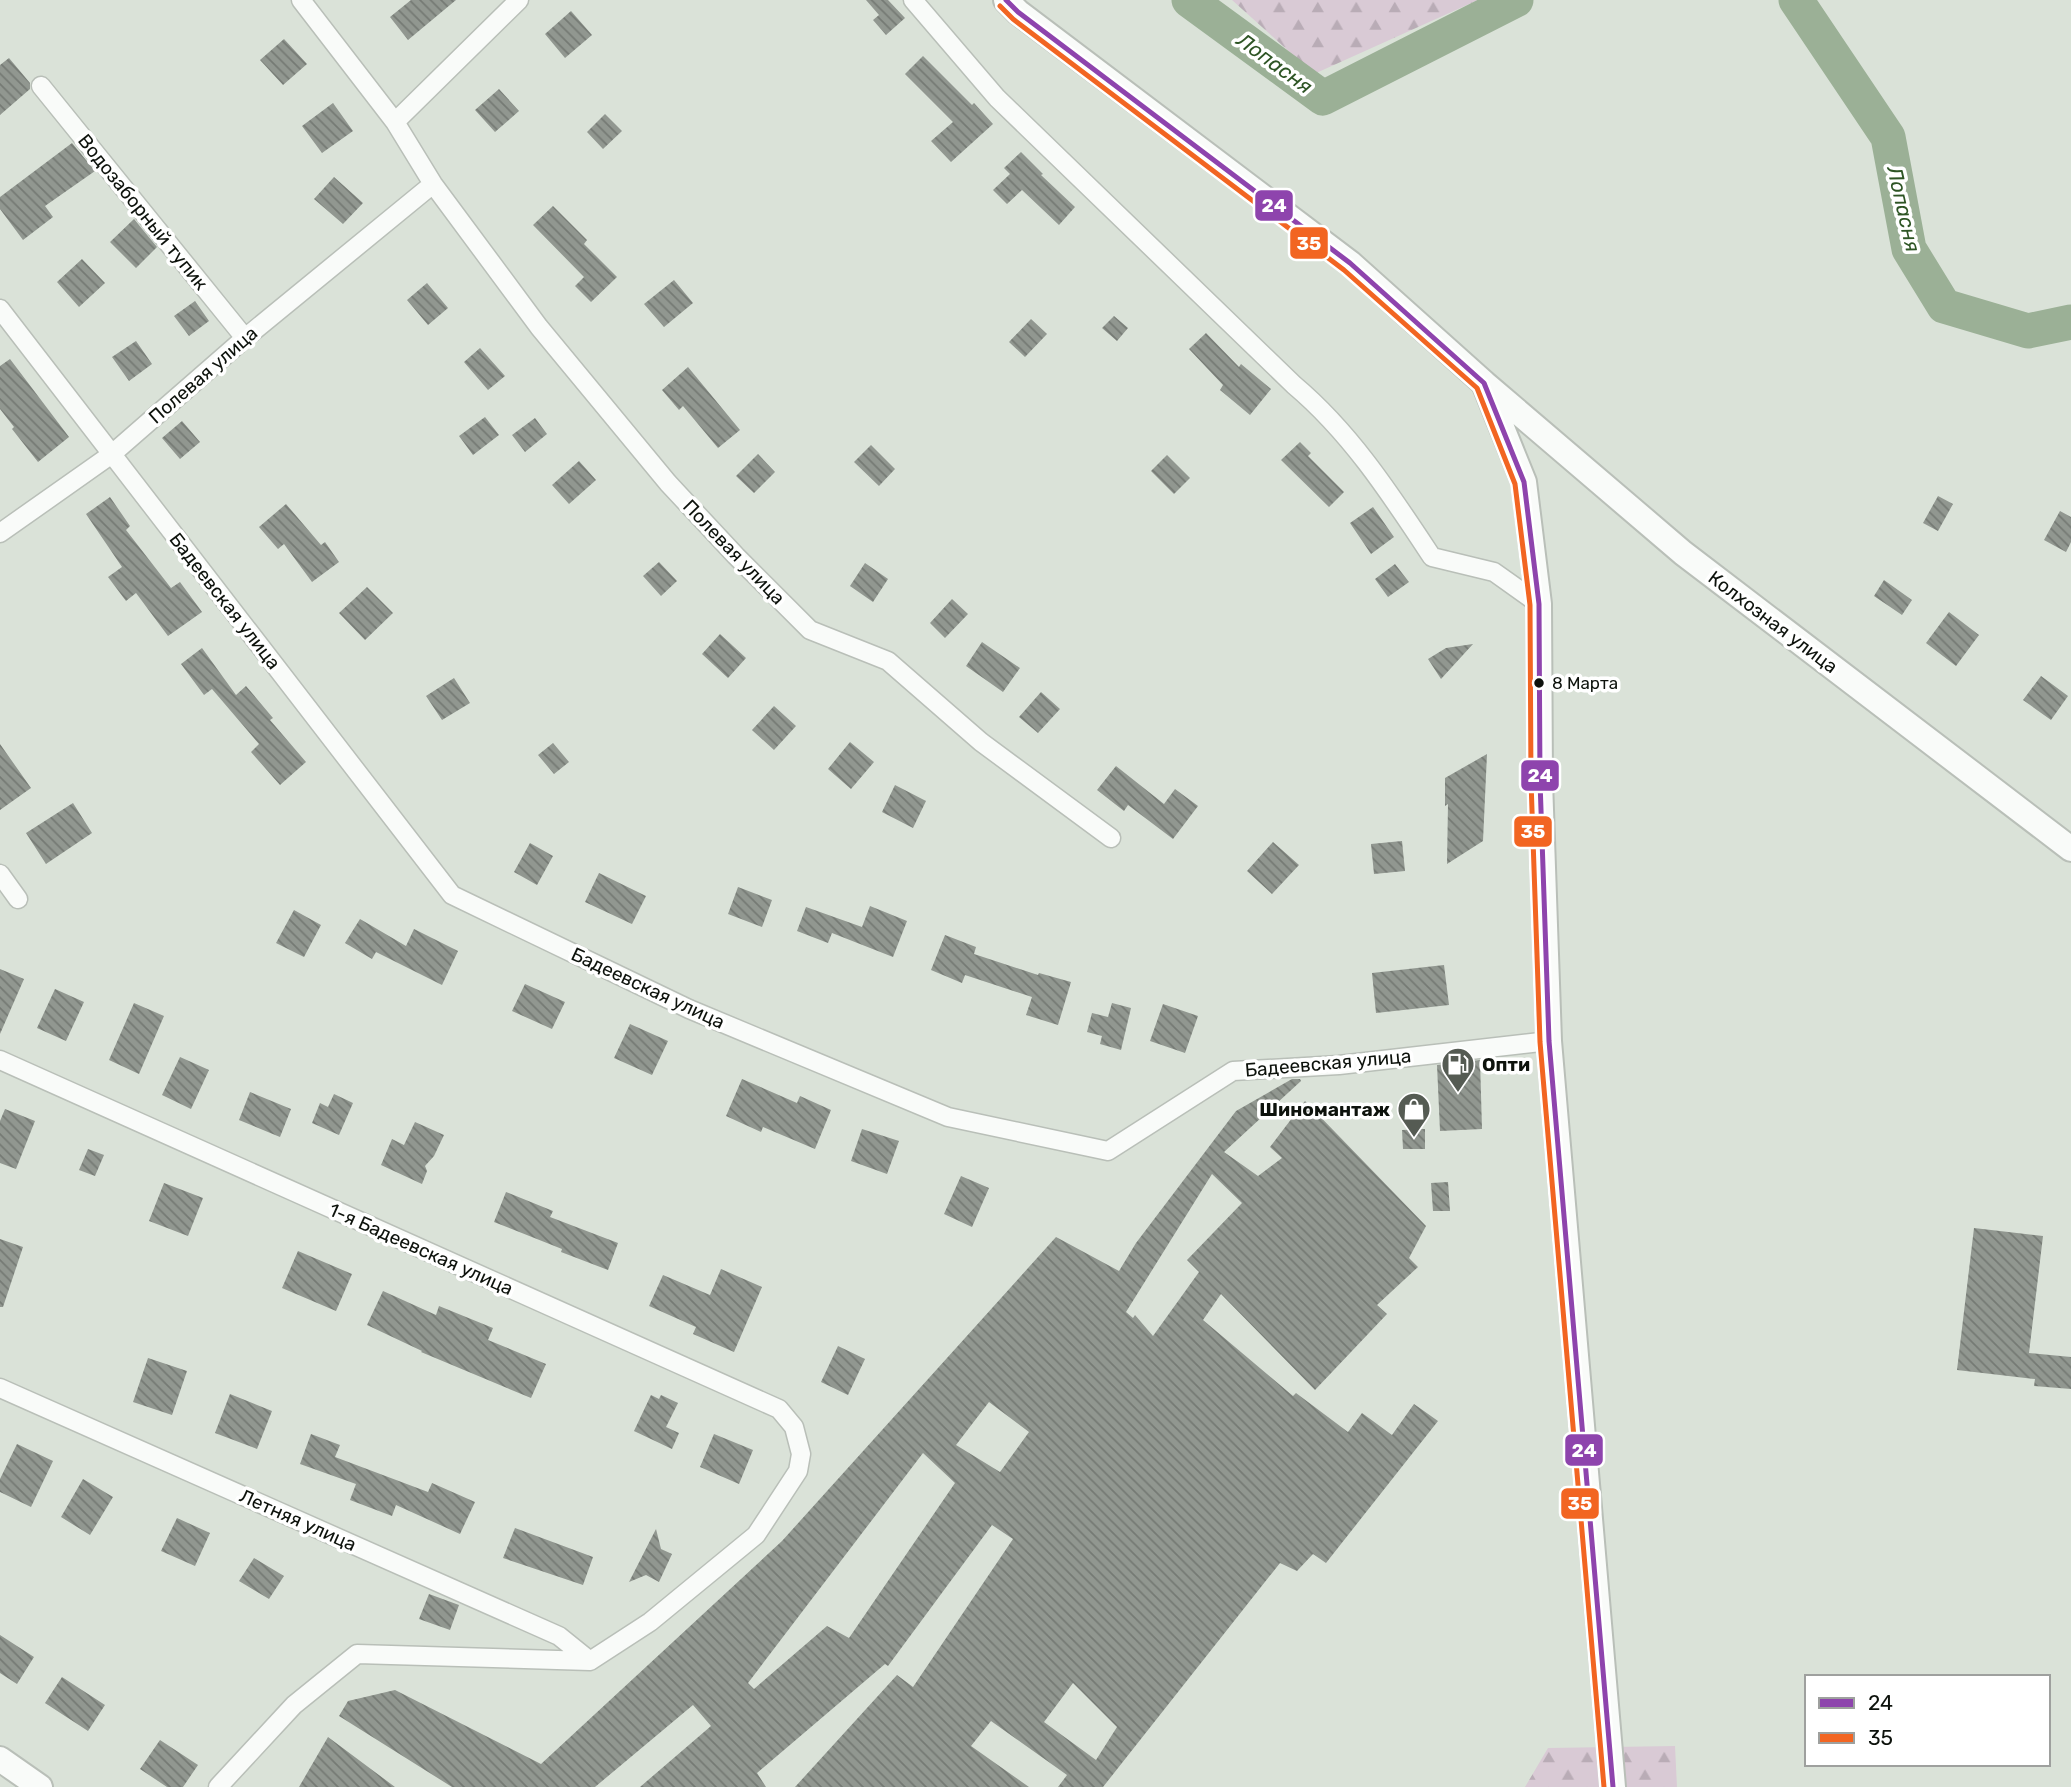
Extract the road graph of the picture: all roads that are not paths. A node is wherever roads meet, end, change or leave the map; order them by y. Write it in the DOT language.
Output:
graph roads {
  1 [pos="301,0"];
  2 [pos="519,0"];
  3 [pos="913,0"];
  4 [pos="1006,0"];
  5 [pos="41,86"];
  6 [pos="396,122"];
  7 [pos="433,184"];
  8 [pos="0,309"];
  9 [pos="245,338"];
  10 [pos="1484,383"];
  11 [pos="112,454"];
  12 [pos="0,533"];
  13 [pos="1539,604"];
  14 [pos="1111,838"];
  15 [pos="2071,849"];
  16 [pos="0,874"];
  17 [pos="18,899"];
  18 [pos="1549,1041"];
  19 [pos="0,1060"];
  20 [pos="0,1388"];
  21 [pos="590,1661"];
  22 [pos="0,1759"];
  23 [pos="40,1787"];
  24 [pos="218,1787"];
  25 [pos="1613,1787"];
  1 -- 6 [label="street, Полевая улица"];
  2 -- 6 [label="street"];
  3 -- 13 [label="street"];
  4 -- 10 [label="main road, Колхозная улица"];
  5 -- 9 [label="street, Водозаборный тупик"];
  6 -- 7 [label="street, Полевая улица"];
  7 -- 9 [label="street, Полевая улица"];
  7 -- 14 [label="street, Полевая улица"];
  8 -- 11 [label="street, Бадеевская улица"];
  9 -- 11 [label="street, Полевая улица"];
  10 -- 13 [label="main road, Колхозная улица"];
  10 -- 15 [label="main road, Колхозная улица"];
  11 -- 12 [label="street, Полевая улица"];
  11 -- 18 [label="street, Бадеевская улица"];
  13 -- 18 [label="main road, Колхозная улица"];
  16 -- 17 [label="street"];
  18 -- 25 [label="main road, Колхозная улица"];
  19 -- 21 [label="street, 1-я Бадеевская улица"];
  20 -- 21 [label="street, Летняя улица"];
  21 -- 24 [label="street"];
  22 -- 23 [label="main road"];
}
